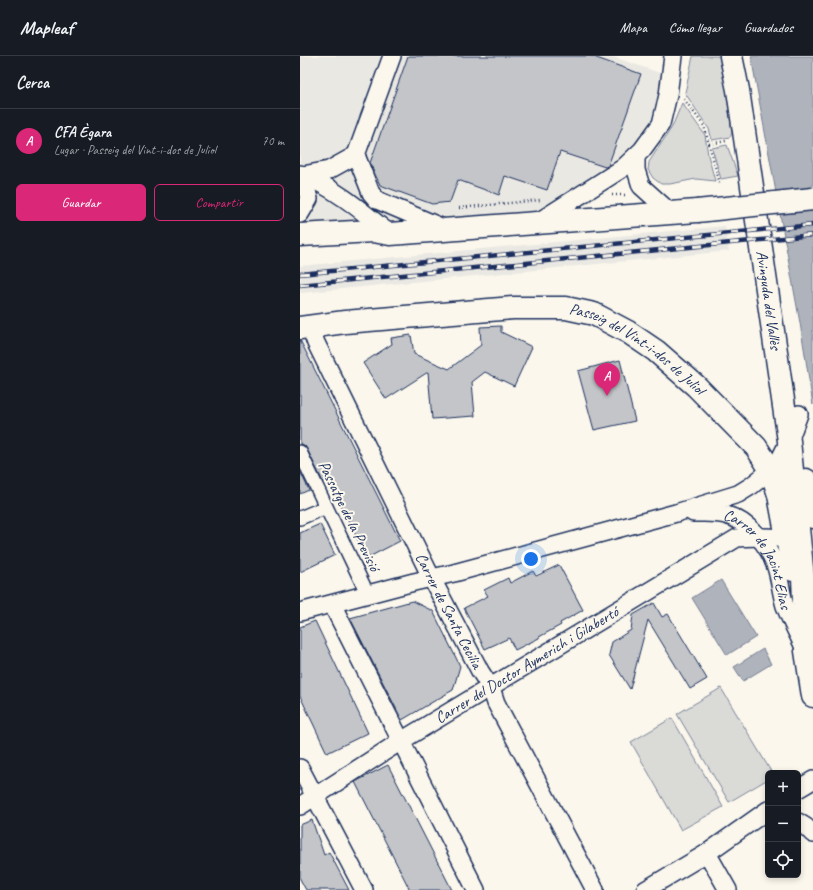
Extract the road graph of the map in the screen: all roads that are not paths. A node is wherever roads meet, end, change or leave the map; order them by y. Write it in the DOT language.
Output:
graph roads {
  1 [pos="392,56"];
  2 [pos="731,56"];
  3 [pos="743,56"];
  4 [pos="669,57"];
  5 [pos="356,155"];
  6 [pos="636,156"];
  7 [pos="301,174"];
  8 [pos="813,199"];
  9 [pos="671,213"];
  10 [pos="300,214"];
  11 [pos="538,222"];
  12 [pos="448,230"];
  13 [pos="390,234"];
  14 [pos="300,235"];
  15 [pos="305,327"];
  16 [pos="799,414"];
  17 [pos="789,441"];
  18 [pos="300,452"];
  19 [pos="771,470"];
  20 [pos="326,507"];
  21 [pos="676,514"];
  22 [pos="813,517"];
  23 [pos="300,518"];
  24 [pos="758,537"];
  25 [pos="794,543"];
  26 [pos="813,567"];
  27 [pos="432,579"];
  28 [pos="368,595"];
  29 [pos="332,604"];
  30 [pos="300,612"];
  31 [pos="806,641"];
  32 [pos="491,688"];
  33 [pos="813,696"];
  34 [pos="401,741"];
  35 [pos="300,768"];
  36 [pos="813,780"];
  37 [pos="801,787"];
  38 [pos="315,796"];
  39 [pos="300,806"];
  40 [pos="765,812"];
  41 [pos="765,822"];
  42 [pos="801,824"];
  43 [pos="746,826"];
  44 [pos="813,834"];
  45 [pos="708,852"];
  46 [pos="364,890"];
  47 [pos="476,890"];
  48 [pos="595,890"];
  49 [pos="645,890"];
  50 [pos="728,890"];
  1 -- 5 [label="street"];
  2 -- 17 [label="street, Avinguda del Vallès"];
  3 -- 16 [label="street, Avinguda del Vallès"];
  4 -- 6 [label="street"];
  5 -- 7 [label="street"];
  5 -- 12 [label="street"];
  6 -- 9 [label="street"];
  6 -- 11 [label="street"];
  7 -- 10 [label="street"];
  7 -- 13 [label="street"];
  8 -- 9 [label="street, bridge"];
  9 -- 11 [label="street"];
  11 -- 12 [label="street"];
  12 -- 13 [label="street"];
  13 -- 14 [label="street"];
  15 -- 19 [label="street, Passeig del Vint-i-dos de Juliol"];
  15 -- 27 [label="street, Carrer de Santa Cecilia"];
  16 -- 17 [label="street, Carrer de Jacint Elias"];
  16 -- 22 [label="street, Avinguda del Vallès"];
  17 -- 19 [label="street, Carrer de Jacint Elias"];
  17 -- 25 [label="street, Avinguda del Vallès"];
  18 -- 20 [label="street, Passatge de la Previsió"];
  19 -- 21 [label="street, Carrer de Jacint Elias"];
  19 -- 25 [label="street, Passeig del Vint-i-dos de Juliol"];
  20 -- 23 [label="street"];
  20 -- 28 [label="street, Passatge de la Previsió"];
  21 -- 24 [label="street, Carrer de Jacint Elias"];
  21 -- 27 [label="street, Carrer de Jacint Elias"];
  24 -- 25 [label="street"];
  24 -- 31 [label="street, Carrer de Jacint Elias"];
  24 -- 32 [label="street, Carrer del Doctor Aymerich i Gilabertó"];
  25 -- 26 [label="street"];
  25 -- 31 [label="street, Avinguda del Vallès"];
  27 -- 28 [label="street, Carrer de Jacint Elias"];
  27 -- 32 [label="street, Carrer de Santa Cecilia"];
  28 -- 29 [label="street, Carrer de Jacint Elias"];
  29 -- 30 [label="street, Carrer de Jacint Elias"];
  29 -- 34 [label="street"];
  31 -- 33 [label="street, Avinguda del Vallès"];
  32 -- 34 [label="street, Carrer del Doctor Aymerich i Gilabertó"];
  32 -- 48 [label="street, Carrer de Santa Cecilia"];
  34 -- 38 [label="street, Carrer del Doctor Aymerich i Gilabertó"];
  34 -- 47 [label="street"];
  35 -- 38 [label="street"];
  36 -- 37 [label="street"];
  38 -- 39 [label="street, Carrer del Doctor Aymerich i Gilabertó"];
  38 -- 46 [label="street"];
  40 -- 43 [label="street"];
  41 -- 43 [label="street"];
  42 -- 44 [label="street"];
  43 -- 45 [label="street"];
  45 -- 49 [label="street"];
  45 -- 50 [label="street"];
}
